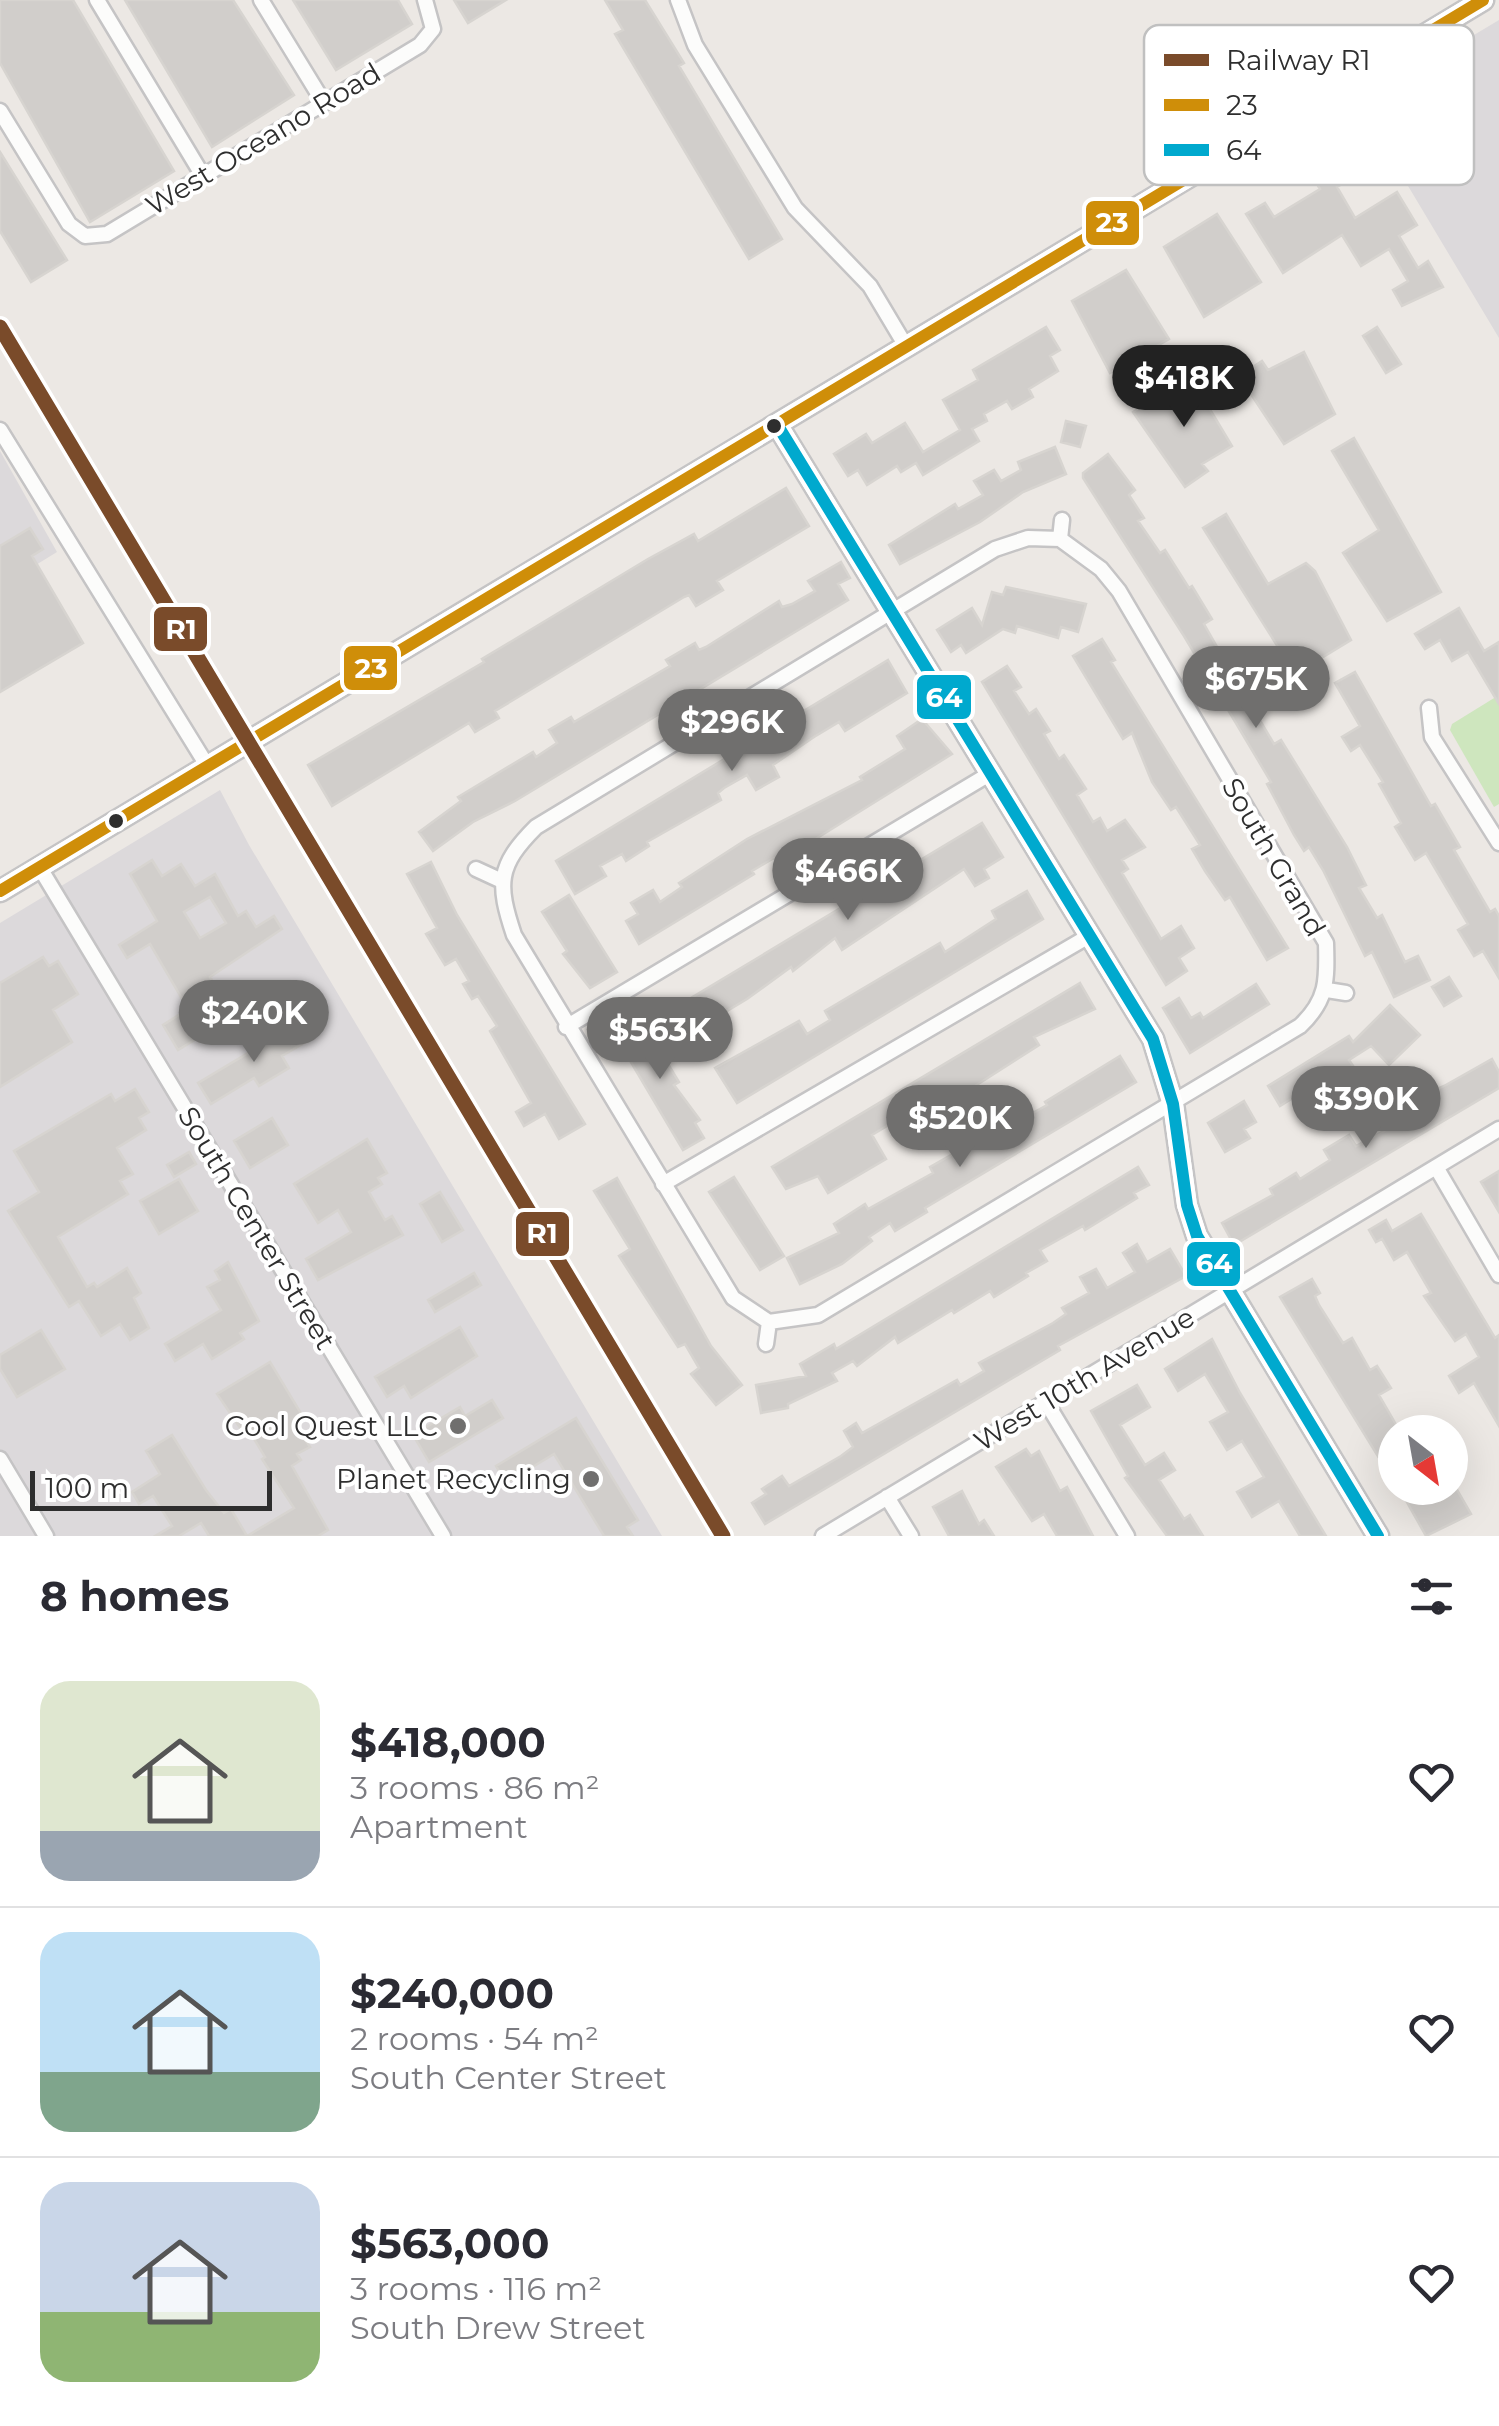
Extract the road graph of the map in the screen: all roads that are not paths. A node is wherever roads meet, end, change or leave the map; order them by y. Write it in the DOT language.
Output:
graph roads {
  1 [pos="97,0"];
  2 [pos="261,0"];
  3 [pos="426,0"];
  4 [pos="678,0"];
  5 [pos="1483,0"];
  6 [pos="1442,25"];
  7 [pos="324,102"];
  8 [pos="0,111"];
  9 [pos="203,176"];
  10 [pos="1177,185"];
  11 [pos="907,348"];
  12 [pos="778,426"];
  13 [pos="0,430"];
  14 [pos="1062,520"];
  15 [pos="1060,539"];
  16 [pos="892,612"];
  17 [pos="1429,708"];
  18 [pos="208,767"];
  19 [pos="992,773"];
  20 [pos="1499,843"];
  21 [pos="40,868"];
  22 [pos="476,869"];
  23 [pos="502,881"];
  24 [pos="0,891"];
  25 [pos="1089,936"];
  26 [pos="1327,990"];
  27 [pos="1346,992"];
  28 [pos="566,1027"];
  29 [pos="1172,1104"];
  30 [pos="1499,1129"];
  31 [pos="1436,1167"];
  32 [pos="663,1184"];
  33 [pos="1499,1275"];
  34 [pos="1229,1292"];
  35 [pos="769,1322"];
  36 [pos="766,1344"];
  37 [pos="1046,1402"];
  38 [pos="0,1459"];
  39 [pos="887,1497"];
  40 [pos="46,1536"];
  41 [pos="443,1536"];
  42 [pos="822,1536"];
  43 [pos="911,1536"];
  44 [pos="1127,1536"];
  45 [pos="1378,1536"];
  1 -- 9 [label="street"];
  2 -- 7 [label="street"];
  3 -- 7 [label="street, West Oceano Road"];
  4 -- 11 [label="street"];
  5 -- 6 [label="main road"];
  7 -- 9 [label="street, West Oceano Road"];
  8 -- 9 [label="street, West Oceano Road"];
  10 -- 11 [label="main road"];
  11 -- 12 [label="main road"];
  12 -- 16 [label="main road"];
  12 -- 18 [label="main road"];
  13 -- 18 [label="street"];
  14 -- 15 [label="street"];
  15 -- 16 [label="street"];
  15 -- 26 [label="street, South Grand"];
  16 -- 19 [label="main road"];
  16 -- 23 [label="street"];
  17 -- 20 [label="street"];
  18 -- 21 [label="main road"];
  19 -- 25 [label="main road"];
  19 -- 28 [label="street"];
  21 -- 24 [label="main road"];
  21 -- 41 [label="street, South Center Street"];
  22 -- 23 [label="street"];
  23 -- 28 [label="street"];
  25 -- 29 [label="main road"];
  25 -- 32 [label="street"];
  26 -- 27 [label="street"];
  26 -- 29 [label="street"];
  28 -- 32 [label="street"];
  29 -- 34 [label="main road"];
  29 -- 35 [label="street"];
  30 -- 31 [label="street, West 10th Avenue"];
  31 -- 33 [label="street"];
  31 -- 34 [label="street, West 10th Avenue"];
  32 -- 35 [label="street"];
  34 -- 37 [label="street, West 10th Avenue"];
  34 -- 45 [label="main road"];
  35 -- 36 [label="street"];
  37 -- 39 [label="street, West 10th Avenue"];
  37 -- 44 [label="street"];
  38 -- 40 [label="street"];
  39 -- 42 [label="street, West 10th Avenue"];
  39 -- 43 [label="street"];
}
